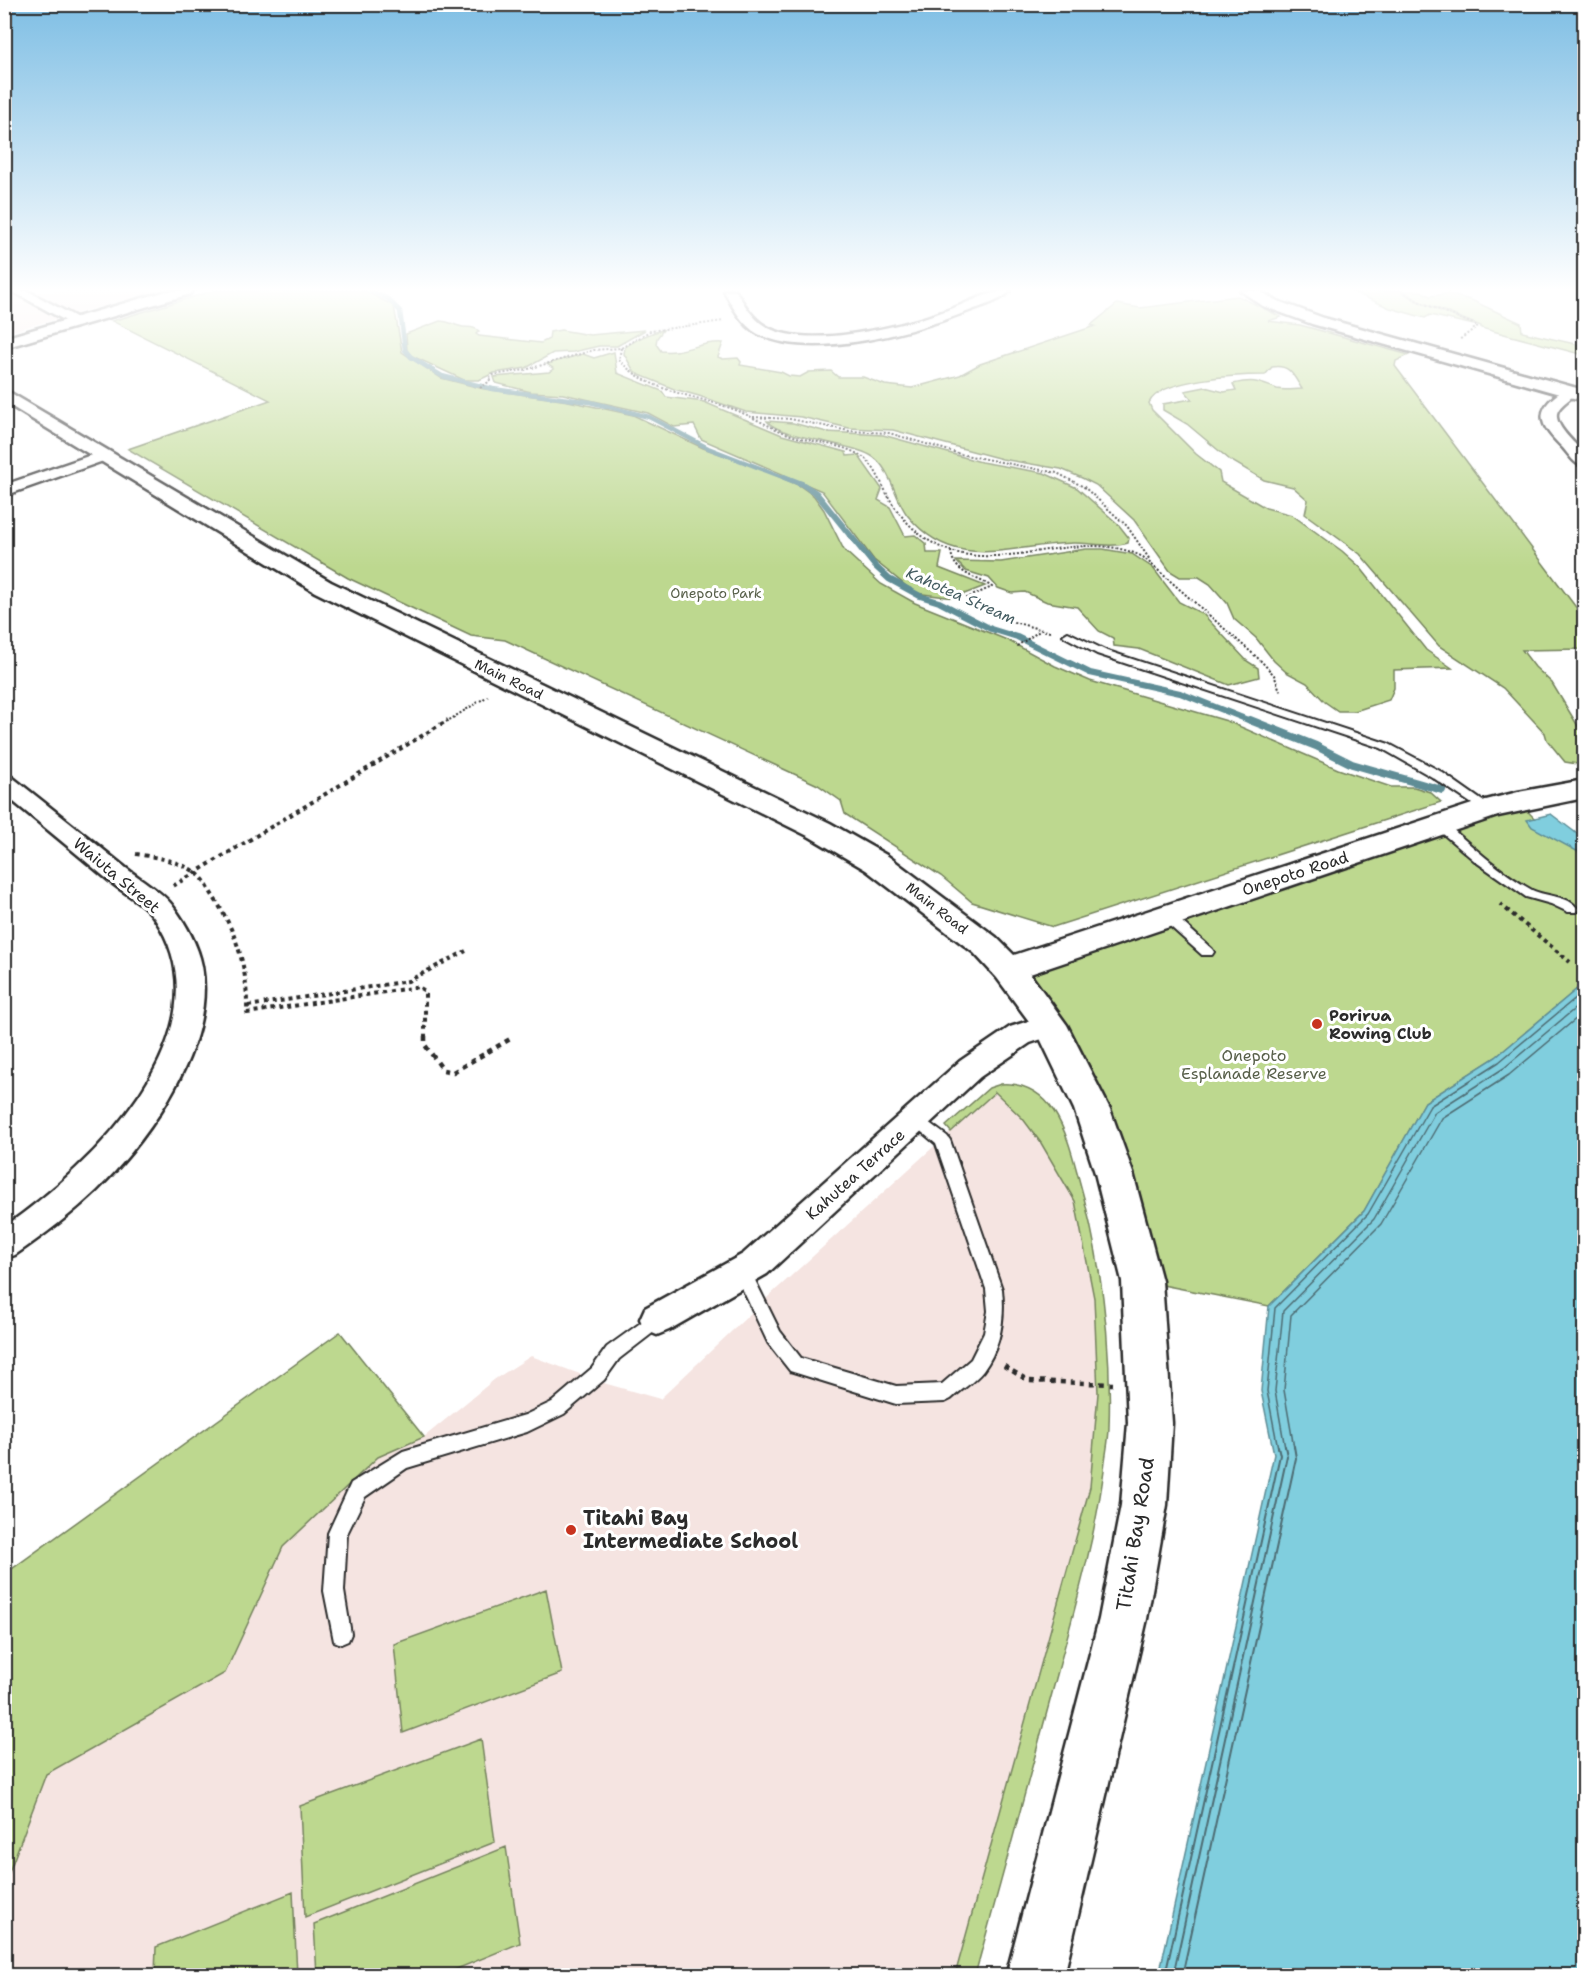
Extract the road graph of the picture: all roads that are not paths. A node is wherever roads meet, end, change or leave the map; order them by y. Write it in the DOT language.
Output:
graph roads {
  1 [pos="1540,383"];
  2 [pos="4,394"];
  3 [pos="1577,394"];
  4 [pos="104,456"];
  5 [pos="1584,462"];
  6 [pos="4,491"];
  7 [pos="1068,635"];
  8 [pos="4,782"];
  9 [pos="1584,789"];
  10 [pos="1488,809"];
  11 [pos="1440,825"];
  12 [pos="1572,909"];
  13 [pos="1167,916"];
  14 [pos="1207,952"];
  15 [pos="1008,969"];
  16 [pos="1050,1025"];
  17 [pos="915,1119"];
  18 [pos="4,1245"];
  19 [pos="742,1271"];
  20 [pos="657,1319"];
  21 [pos="341,1634"];
  22 [pos="1035,1976"];
  1 -- 3 [label="main road"];
  2 -- 4 [label="main road, Main Road"];
  3 -- 5 [label="street"];
  4 -- 6 [label="street"];
  4 -- 15 [label="main road, Main Road"];
  7 -- 10 [label="lane"];
  8 -- 18 [label="street, Waiuta Street"];
  9 -- 10 [label="main road, Onepoto Road"];
  10 -- 11 [label="main road, Onepoto Road"];
  11 -- 12 [label="lane"];
  11 -- 13 [label="main road, Onepoto Road"];
  13 -- 14 [label="lane"];
  13 -- 15 [label="main road, Onepoto Road"];
  15 -- 16 [label="main road, Titahi Bay Road"];
  16 -- 17 [label="street, Kahutea Terrace"];
  16 -- 22 [label="main road, Titahi Bay Road"];
  17 -- 19 [label="street, Kahutea Terrace"];
  17 -- 19 [label="lane"];
  19 -- 20 [label="street, Kahutea Terrace"];
  20 -- 21 [label="lane"];
}
